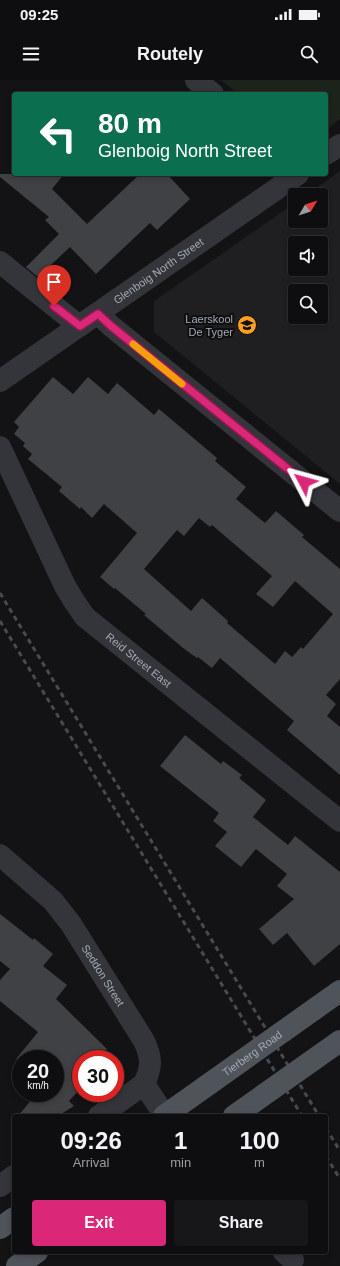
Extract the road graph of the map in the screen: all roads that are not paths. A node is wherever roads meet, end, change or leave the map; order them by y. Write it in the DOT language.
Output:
graph roads {
  1 [pos="196,80"];
  2 [pos="211,92"];
  3 [pos="340,145"];
  4 [pos="328,153"];
  5 [pos="295,176"];
  6 [pos="0,262"];
  7 [pos="98,314"];
  8 [pos="80,326"];
  9 [pos="0,381"];
  10 [pos="0,447"];
  11 [pos="340,511"];
  12 [pos="340,821"];
  13 [pos="0,855"];
  14 [pos="340,991"];
  15 [pos="340,1041"];
  16 [pos="144,1084"];
  17 [pos="102,1114"];
  18 [pos="164,1114"];
  19 [pos="168,1114"];
  20 [pos="237,1114"];
  21 [pos="12,1219"];
  22 [pos="0,1228"];
  23 [pos="34,1254"];
  24 [pos="17,1266"];
  1 -- 2 [label="street"];
  3 -- 4 [label="street"];
  5 -- 7 [label="street, Glenboig North Street"];
  6 -- 8 [label="street"];
  7 -- 8 [label="street, Glenboig North Street"];
  7 -- 11 [label="street"];
  8 -- 9 [label="street, Glenboig North Street"];
  10 -- 12 [label="street, Reid Street East"];
  13 -- 16 [label="street, Seddon Street"];
  14 -- 19 [label="main road, Tierberg Road, bridge"];
  15 -- 20 [label="main road, bridge"];
  16 -- 17 [label="street"];
  16 -- 18 [label="street"];
  21 -- 22 [label="main road"];
  23 -- 24 [label="main road"];
}
